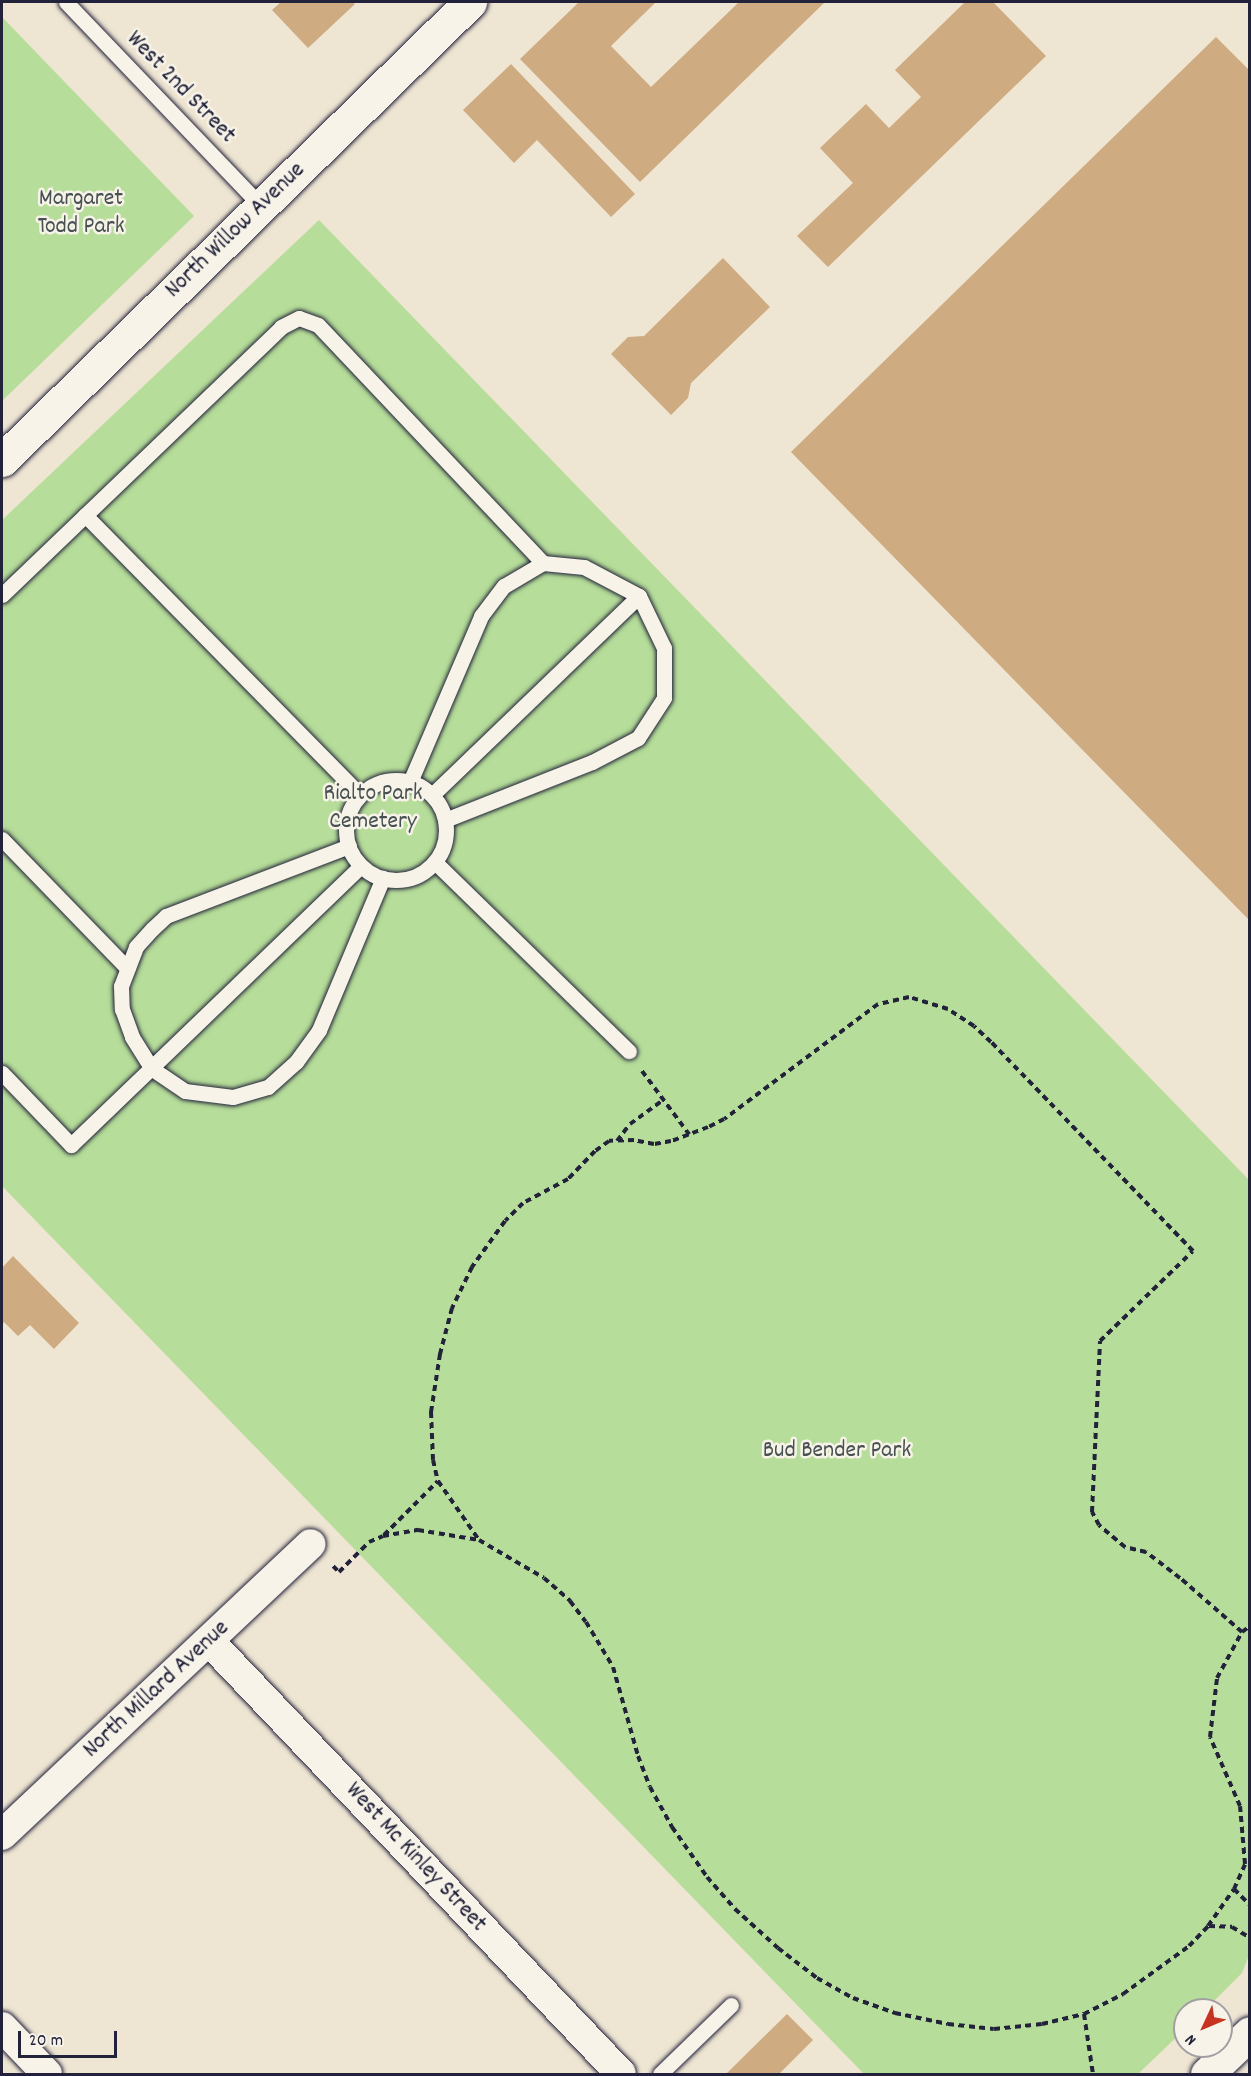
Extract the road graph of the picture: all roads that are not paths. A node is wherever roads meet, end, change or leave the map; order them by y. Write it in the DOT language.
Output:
graph roads {
  1 [pos="66,2"];
  2 [pos="470,2"];
  3 [pos="261,206"];
  4 [pos="2,460"];
  5 [pos="85,515"];
  6 [pos="543,563"];
  7 [pos="2,595"];
  8 [pos="639,596"];
  9 [pos="411,782"];
  10 [pos="360,795"];
  11 [pos="432,795"];
  12 [pos="445,820"];
  13 [pos="2,838"];
  14 [pos="349,846"];
  15 [pos="435,862"];
  16 [pos="362,866"];
  17 [pos="383,878"];
  18 [pos="126,968"];
  19 [pos="628,1051"];
  20 [pos="151,1068"];
  21 [pos="2,1073"];
  22 [pos="311,1544"];
  23 [pos="210,1642"];
  24 [pos="2,1835"];
  25 [pos="731,2006"];
  26 [pos="2,2027"];
  27 [pos="1250,2033"];
  28 [pos="47,2074"];
  29 [pos="621,2074"];
  30 [pos="660,2074"];
  31 [pos="1207,2074"];
  1 -- 3 [label="lane, West 2nd Street"];
  2 -- 3 [label="street, North Willow Avenue"];
  3 -- 4 [label="street, North Willow Avenue"];
  5 -- 6 [label="lane"];
  5 -- 7 [label="lane"];
  5 -- 10 [label="lane"];
  6 -- 8 [label="lane"];
  6 -- 9 [label="lane"];
  8 -- 11 [label="lane"];
  8 -- 12 [label="lane"];
  9 -- 10 [label="lane"];
  9 -- 11 [label="lane"];
  10 -- 14 [label="lane"];
  11 -- 12 [label="lane"];
  12 -- 15 [label="lane"];
  13 -- 18 [label="lane"];
  14 -- 16 [label="lane"];
  14 -- 18 [label="lane"];
  15 -- 17 [label="lane"];
  15 -- 19 [label="lane"];
  16 -- 17 [label="lane"];
  16 -- 20 [label="lane"];
  17 -- 20 [label="lane"];
  18 -- 20 [label="lane"];
  20 -- 21 [label="lane"];
  22 -- 23 [label="street, North Millard Avenue"];
  23 -- 24 [label="street, North Millard Avenue"];
  23 -- 29 [label="street, West Mc Kinley Street"];
  25 -- 30 [label="lane"];
  26 -- 28 [label="street"];
  27 -- 31 [label="street"];
}
